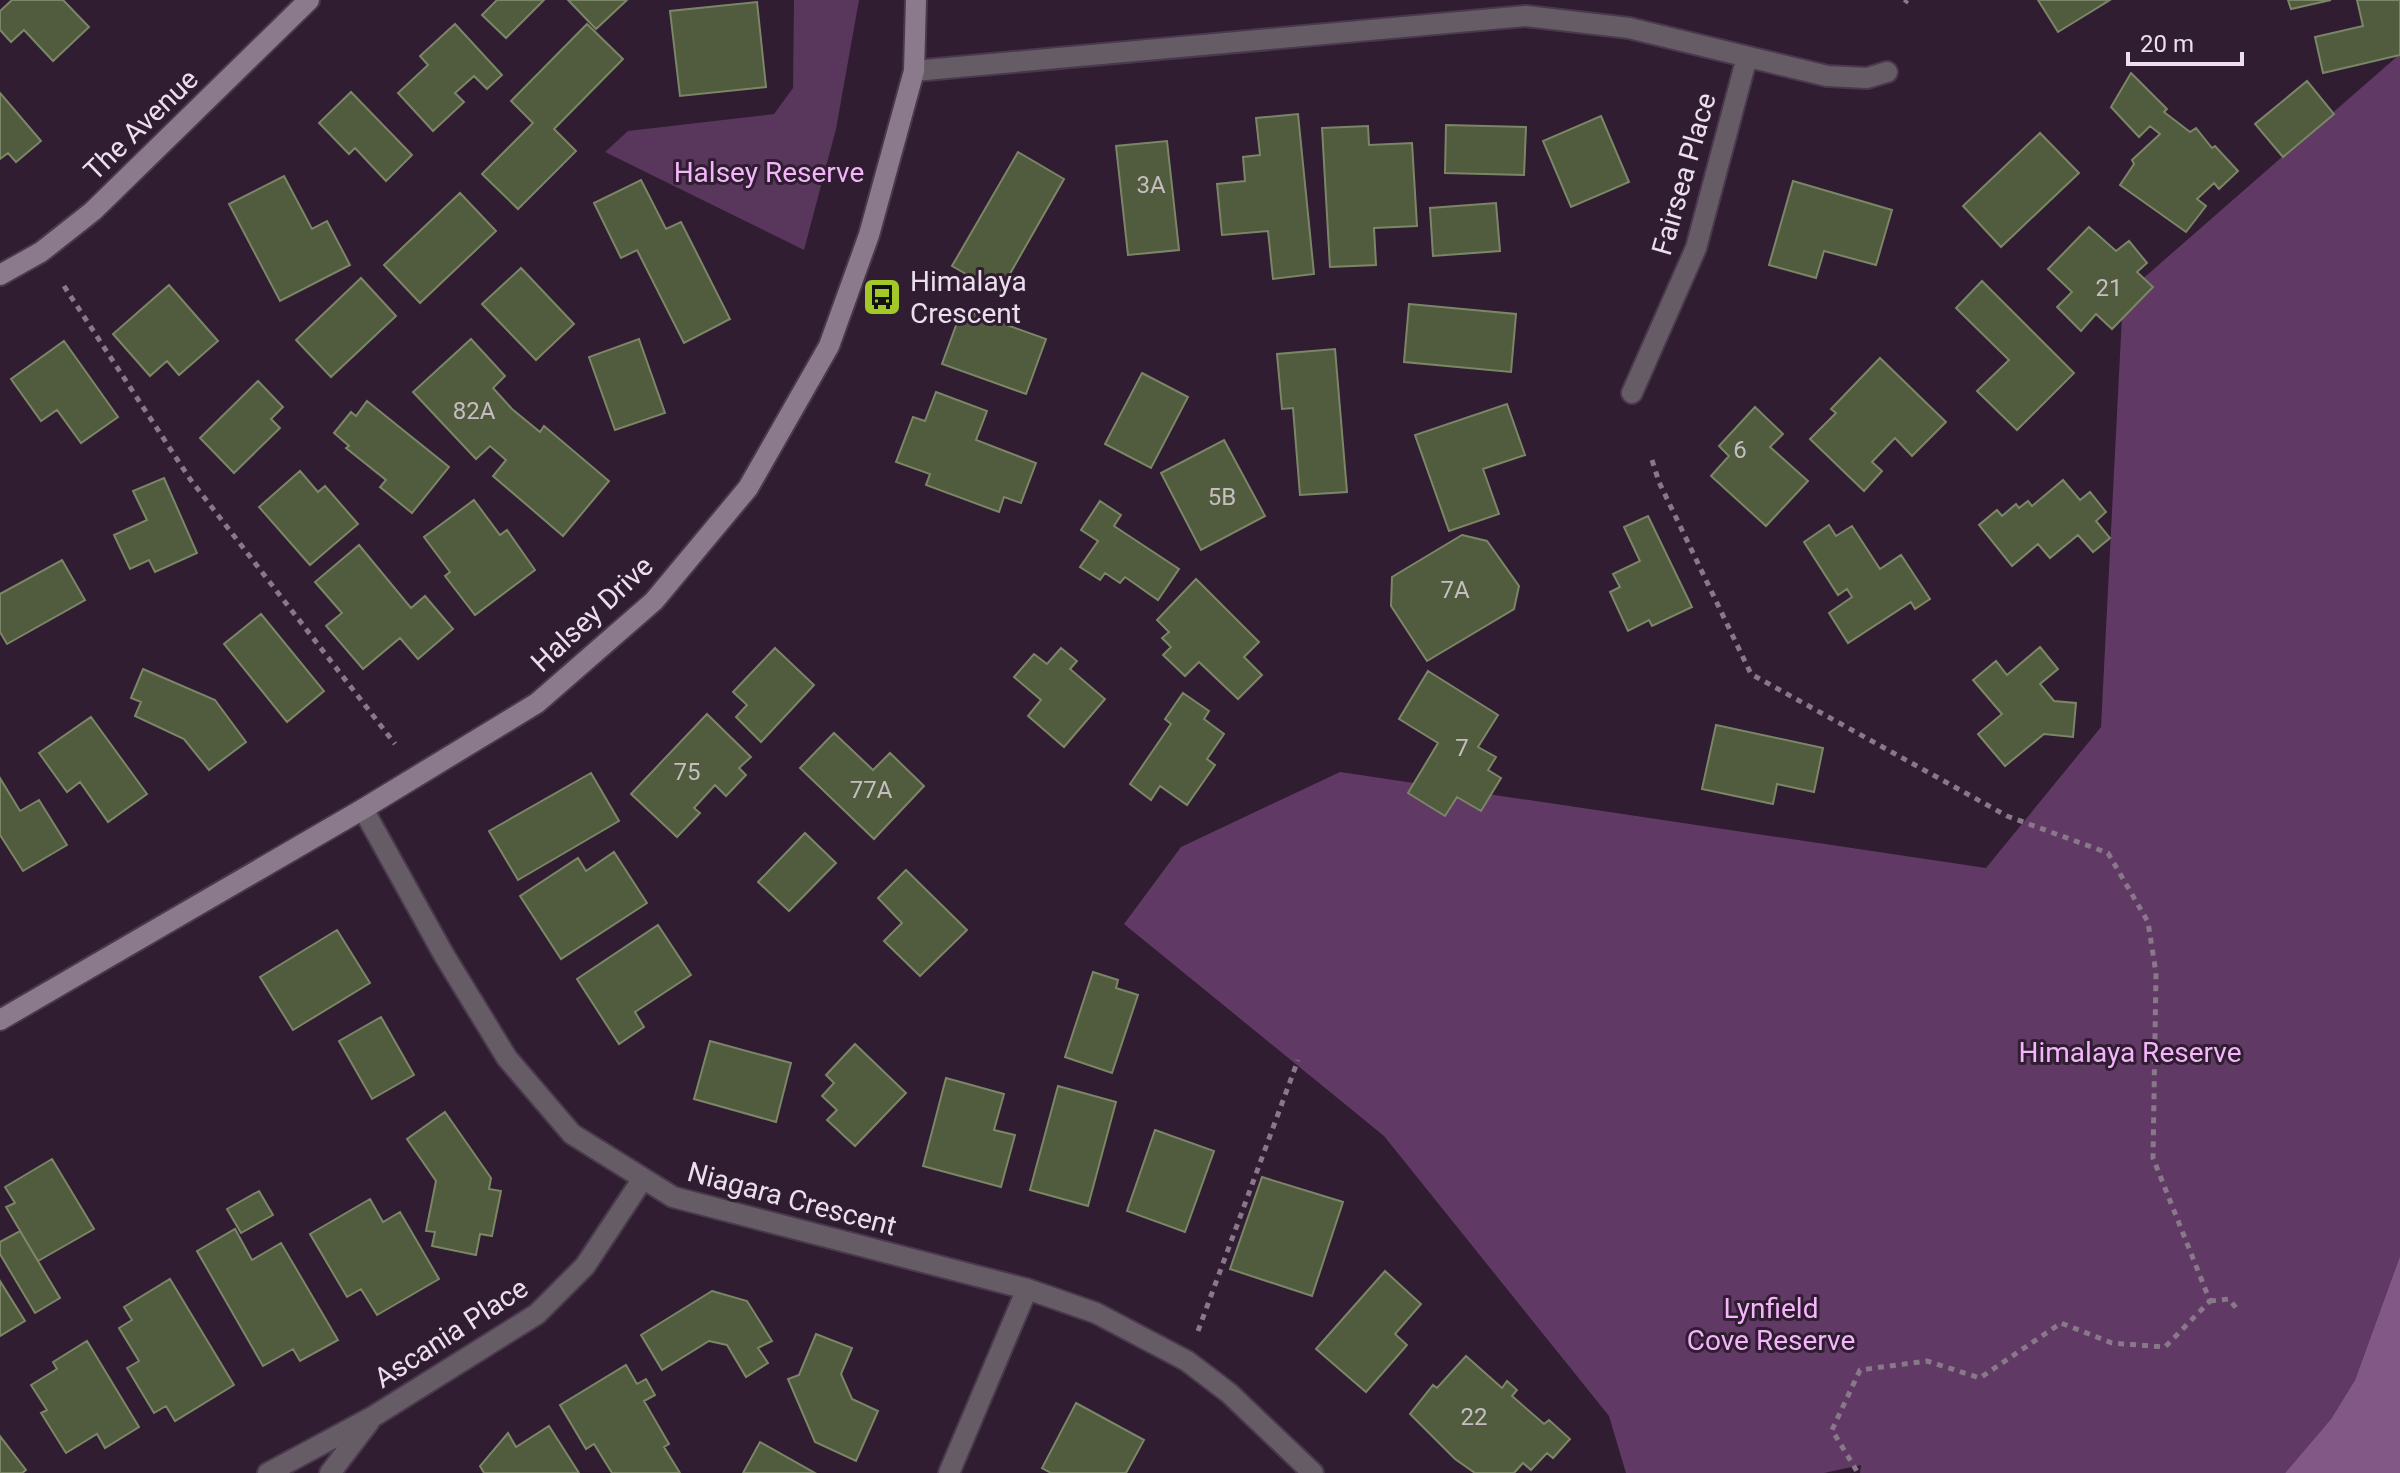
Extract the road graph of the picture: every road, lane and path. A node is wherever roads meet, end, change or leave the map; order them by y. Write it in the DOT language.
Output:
graph roads {
  1 [pos="309,0"];
  2 [pos="916,0"];
  3 [pos="1747,57"];
  4 [pos="914,71"];
  5 [pos="1887,72"];
  6 [pos="0,275"];
  7 [pos="64,286"];
  8 [pos="1632,393"];
  9 [pos="1652,460"];
  10 [pos="395,744"];
  11 [pos="363,809"];
  12 [pos="0,1020"];
  13 [pos="1298,1060"];
  14 [pos="642,1180"];
  15 [pos="1027,1289"];
  16 [pos="2210,1301"];
  17 [pos="2237,1309"];
  18 [pos="1198,1331"];
  19 [pos="374,1416"];
  20 [pos="1304,1469"];
  21 [pos="268,1473"];
  22 [pos="330,1473"];
  23 [pos="949,1473"];
  24 [pos="1858,1473"];
  1 -- 6 [label="street, The Avenue"];
  2 -- 4 [label="street, Halsey Drive"];
  3 -- 4 [label="street"];
  3 -- 5 [label="street"];
  3 -- 8 [label="street, Fairsea Place"];
  4 -- 11 [label="street, Halsey Drive"];
  7 -- 10 [label="path"];
  9 -- 16 [label="path"];
  11 -- 12 [label="street, Halsey Drive"];
  11 -- 14 [label="street, Niagara Crescent"];
  13 -- 18 [label="path"];
  14 -- 15 [label="street, Niagara Crescent"];
  14 -- 19 [label="street, Ascania Place"];
  15 -- 20 [label="street, Niagara Crescent"];
  15 -- 23 [label="street"];
  16 -- 17 [label="path"];
  16 -- 24 [label="path"];
  19 -- 21 [label="street, Ascania Place"];
  19 -- 22 [label="street, Ascania Place"];
}
